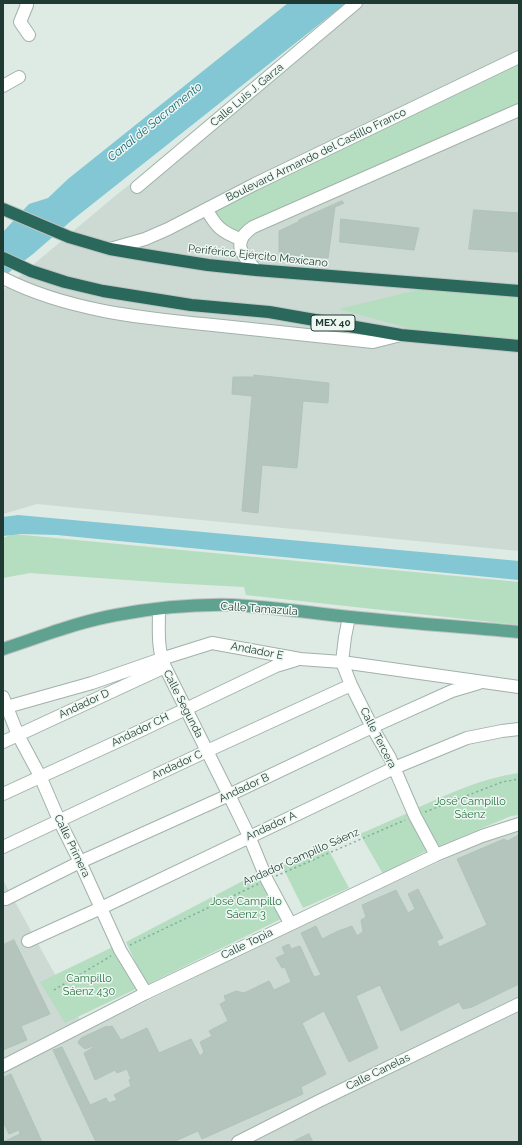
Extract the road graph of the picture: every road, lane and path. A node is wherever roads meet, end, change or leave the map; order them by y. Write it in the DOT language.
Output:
graph roads {
  1 [pos="26,3"];
  2 [pos="356,3"];
  3 [pos="29,35"];
  4 [pos="519,57"];
  5 [pos="19,77"];
  6 [pos="3,86"];
  7 [pos="519,110"];
  8 [pos="138,187"];
  9 [pos="3,208"];
  10 [pos="206,210"];
  11 [pos="240,239"];
  12 [pos="110,249"];
  13 [pos="3,258"];
  14 [pos="256,270"];
  15 [pos="3,278"];
  16 [pos="519,292"];
  17 [pos="401,335"];
  18 [pos="519,346"];
  19 [pos="159,609"];
  20 [pos="350,617"];
  21 [pos="519,632"];
  22 [pos="3,650"];
  23 [pos="300,659"];
  24 [pos="342,662"];
  25 [pos="163,663"];
  26 [pos="484,682"];
  27 [pos="92,683"];
  28 [pos="351,685"];
  29 [pos="519,687"];
  30 [pos="98,698"];
  31 [pos="4,704"];
  32 [pos="185,708"];
  33 [pos="372,727"];
  34 [pos="519,729"];
  35 [pos="18,735"];
  36 [pos="3,742"];
  37 [pos="207,751"];
  38 [pos="394,768"];
  39 [pos="40,776"];
  40 [pos="519,779"];
  41 [pos="3,794"];
  42 [pos="229,795"];
  43 [pos="415,816"];
  44 [pos="59,820"];
  45 [pos="519,824"];
  46 [pos="250,836"];
  47 [pos="3,847"];
  48 [pos="436,855"];
  49 [pos="80,862"];
  50 [pos="267,880"];
  51 [pos="6,899"];
  52 [pos="102,908"];
  53 [pos="290,923"];
  54 [pos="28,941"];
  55 [pos="120,950"];
  56 [pos="54,990"];
  57 [pos="146,993"];
  58 [pos="519,1004"];
  59 [pos="3,1066"];
  60 [pos="238,1142"];
  1 -- 3 [label="street"];
  2 -- 8 [label="street, Calle Luis J. Garza"];
  4 -- 10 [label="street, Boulevard Armando del Castillo Franco"];
  5 -- 6 [label="street"];
  7 -- 11 [label="street"];
  9 -- 12 [label="highway, Periférico Ejército Mexicano"];
  10 -- 11 [label="street"];
  10 -- 12 [label="street, Boulevard Armando del Castillo Franco"];
  11 -- 14 [label="street"];
  12 -- 14 [label="highway, Periférico Ejército Mexicano"];
  13 -- 17 [label="highway, MEX 40"];
  14 -- 16 [label="highway, Periférico Ejército Mexicano"];
  15 -- 17 [label="street"];
  17 -- 18 [label="highway, MEX 40"];
  19 -- 20 [label="main road, Calle Tamazula"];
  19 -- 22 [label="main road, Calle Tamazula"];
  19 -- 25 [label="street, Calle Segunda"];
  20 -- 21 [label="main road, Calle Tamazula"];
  20 -- 24 [label="street, Calle Tercera"];
  23 -- 24 [label="street, Andador E"];
  23 -- 25 [label="street, Andador E"];
  23 -- 32 [label="street, Andador CH"];
  24 -- 26 [label="street, Andador E"];
  24 -- 28 [label="street, Calle Tercera"];
  25 -- 27 [label="street, Andador E"];
  25 -- 30 [label="street, Andador D"];
  25 -- 32 [label="street, Calle Segunda"];
  26 -- 29 [label="street, Andador E"];
  26 -- 33 [label="street, Andador B"];
  27 -- 30 [label="street"];
  27 -- 31 [label="street, Andador E"];
  28 -- 33 [label="street, Calle Tercera"];
  28 -- 37 [label="street, Andador C"];
  30 -- 35 [label="street, Andador D"];
  31 -- 35 [label="street, Calle Primera"];
  32 -- 37 [label="street, Calle Segunda"];
  32 -- 39 [label="street, Andador CH"];
  33 -- 38 [label="street, Calle Tercera"];
  33 -- 42 [label="street, Andador B"];
  34 -- 38 [label="street, Andador A"];
  35 -- 36 [label="street, Andador D"];
  35 -- 39 [label="street, Calle Primera"];
  37 -- 42 [label="street, Calle Segunda"];
  37 -- 44 [label="street, Andador C"];
  38 -- 43 [label="street, Calle Tercera"];
  38 -- 46 [label="street, Andador A"];
  39 -- 41 [label="street, Andador CH"];
  39 -- 44 [label="street, Calle Primera"];
  40 -- 43 [label="path, Andador Campillo Sáenz"];
  42 -- 46 [label="street, Calle Segunda"];
  42 -- 49 [label="street, Andador B"];
  43 -- 48 [label="street, Calle Tercera"];
  43 -- 50 [label="path, Andador Campillo Sáenz"];
  44 -- 47 [label="street, Andador C"];
  44 -- 49 [label="street, Calle Primera"];
  45 -- 48 [label="street, Calle Topia"];
  46 -- 50 [label="street, Calle Segunda"];
  46 -- 52 [label="street, Andador A"];
  48 -- 53 [label="street, Calle Topia"];
  49 -- 51 [label="street, Andador B"];
  49 -- 52 [label="street, Calle Primera"];
  50 -- 53 [label="street, Calle Segunda"];
  50 -- 55 [label="path, Andador Campillo Sáenz"];
  52 -- 54 [label="street, Andador A"];
  52 -- 55 [label="street, Calle Primera"];
  53 -- 57 [label="street, Calle Topia"];
  55 -- 56 [label="path, Andador Campillo Sáenz"];
  55 -- 57 [label="street, Calle Primera"];
  57 -- 59 [label="street, Calle Topia"];
  58 -- 60 [label="street, Calle Canelas"];
}
